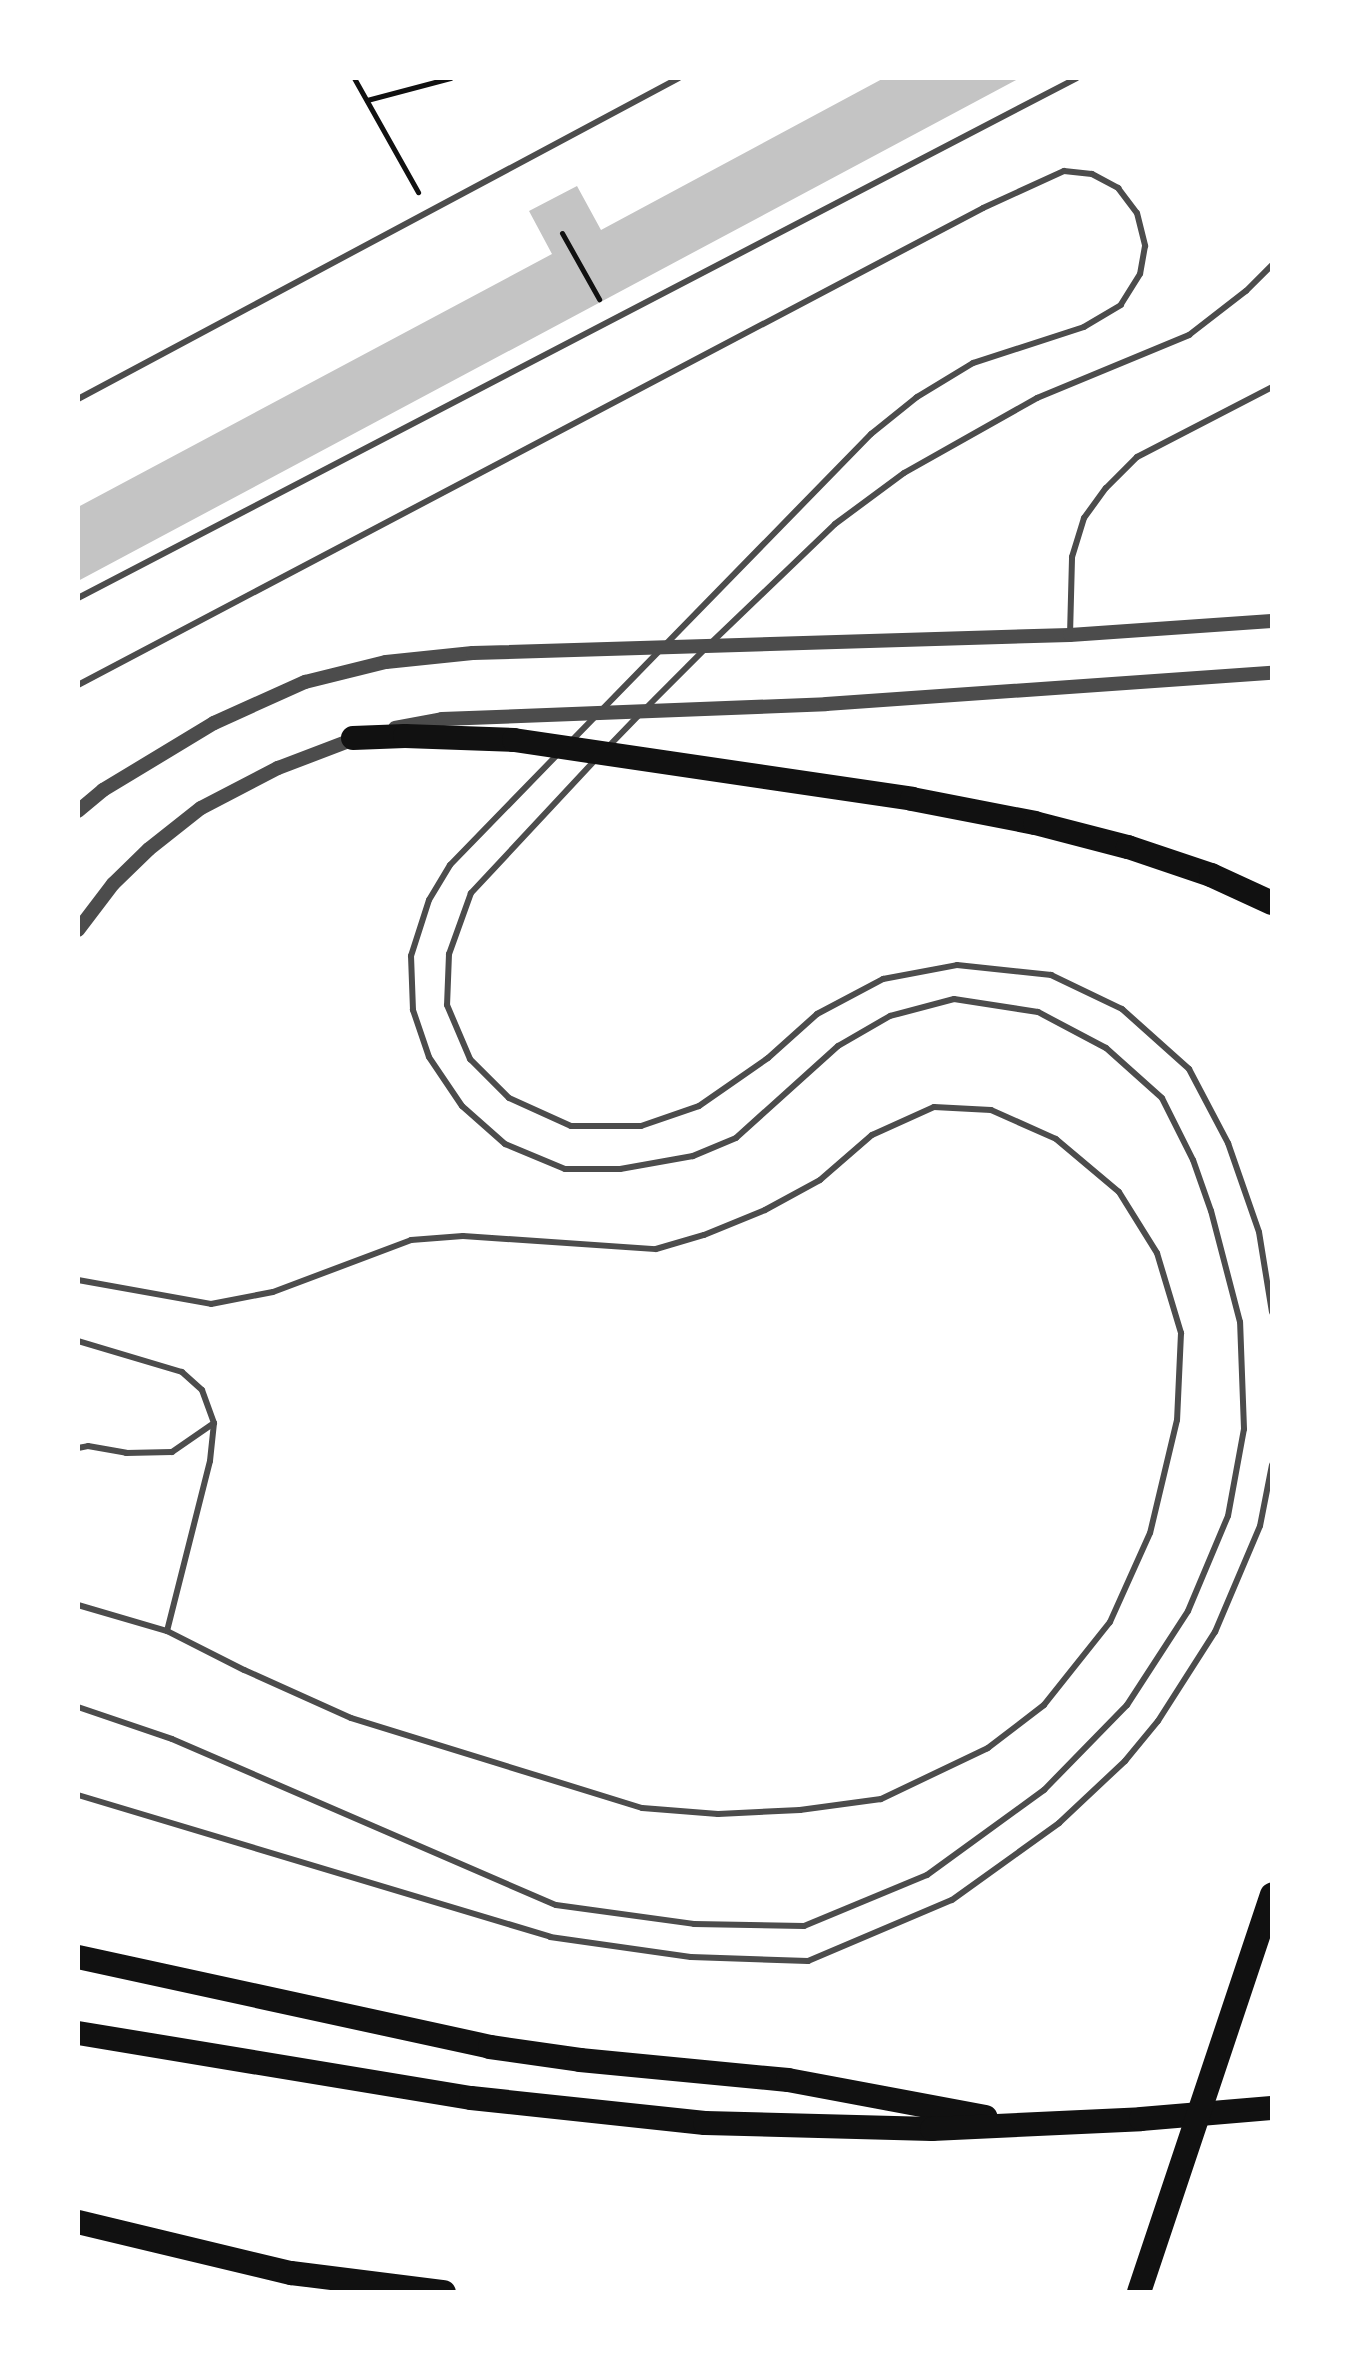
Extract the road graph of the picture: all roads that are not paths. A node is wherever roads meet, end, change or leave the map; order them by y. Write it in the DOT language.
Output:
graph roads {
  1 [pos="679,78"];
  2 [pos="1077,78"];
  3 [pos="1272,265"];
  4 [pos="1272,387"];
  5 [pos="78,399"];
  6 [pos="78,598"];
  7 [pos="1272,621"];
  8 [pos="1070,635"];
  9 [pos="1272,673"];
  10 [pos="78,685"];
  11 [pos="444,728"];
  12 [pos="353,738"];
  13 [pos="78,811"];
  14 [pos="1272,903"];
  15 [pos="78,930"];
  16 [pos="78,1280"];
  17 [pos="1272,1312"];
  18 [pos="78,1341"];
  19 [pos="214,1423"];
  20 [pos="78,1448"];
  21 [pos="1272,1465"];
  22 [pos="78,1605"];
  23 [pos="167,1631"];
  24 [pos="78,1707"];
  25 [pos="78,1795"];
  26 [pos="1272,1895"];
  27 [pos="78,1957"];
  28 [pos="78,2033"];
  29 [pos="1272,2108"];
  30 [pos="1032,2125"];
  31 [pos="78,2222"];
  32 [pos="444,2292"];
  33 [pos="1139,2292"];
  1 -- 5 [label="lane"];
  2 -- 6 [label="lane"];
  3 -- 17 [label="lane"];
  4 -- 8 [label="lane"];
  7 -- 8 [label="street"];
  8 -- 13 [label="street"];
  9 -- 11 [label="street"];
  10 -- 24 [label="lane"];
  11 -- 12 [label="highway"];
  11 -- 14 [label="highway"];
  12 -- 15 [label="street"];
  16 -- 23 [label="lane"];
  18 -- 19 [label="lane"];
  19 -- 20 [label="lane"];
  19 -- 23 [label="lane"];
  21 -- 25 [label="lane"];
  22 -- 23 [label="lane"];
  26 -- 33 [label="highway"];
  27 -- 30 [label="highway"];
  28 -- 30 [label="highway"];
  29 -- 30 [label="highway"];
  31 -- 32 [label="highway"];
}
